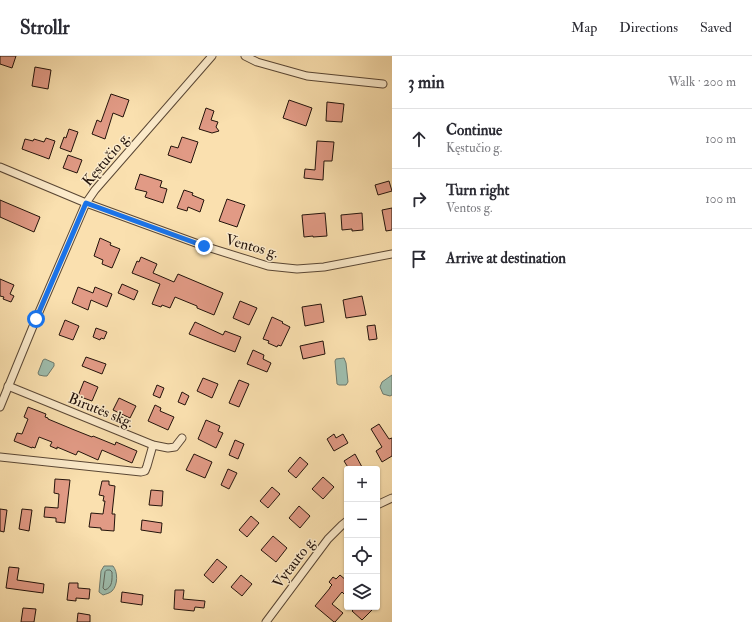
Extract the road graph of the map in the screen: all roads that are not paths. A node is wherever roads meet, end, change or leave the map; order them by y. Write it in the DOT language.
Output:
graph roads {
  1 [pos="212,56"];
  2 [pos="246,56"];
  3 [pos="383,84"];
  4 [pos="0,167"];
  5 [pos="86,203"];
  6 [pos="392,254"];
  7 [pos="8,386"];
  8 [pos="0,406"];
  9 [pos="182,438"];
  10 [pos="153,445"];
  11 [pos="0,457"];
  12 [pos="392,498"];
  13 [pos="380,504"];
  14 [pos="344,523"];
  15 [pos="266,622"];
  1 -- 5 [label="street, Kęstučio g."];
  2 -- 3 [label="street"];
  4 -- 5 [label="street, Ventos g."];
  5 -- 6 [label="street, Ventos g."];
  5 -- 7 [label="street, Kęstučio g."];
  7 -- 8 [label="street, Kęstučio g."];
  7 -- 10 [label="street, Birutės skg."];
  9 -- 10 [label="street, Birutės skg."];
  10 -- 11 [label="street"];
  12 -- 13 [label="street"];
  14 -- 15 [label="street, Vytauto g."];
}
